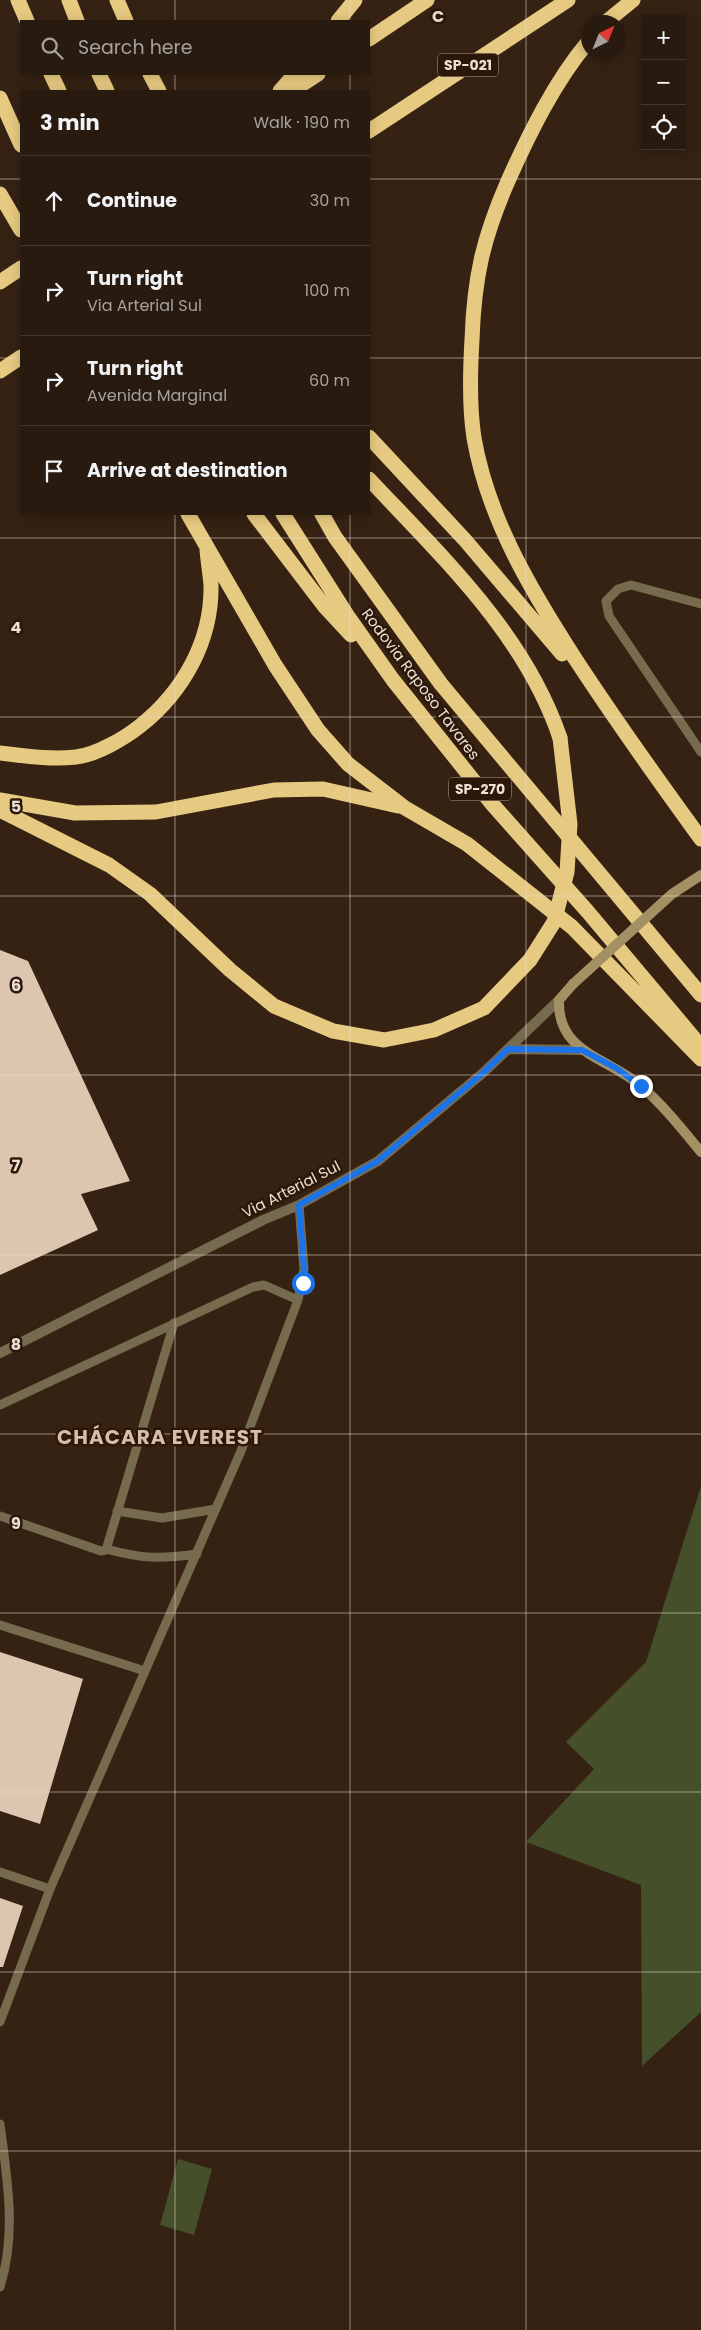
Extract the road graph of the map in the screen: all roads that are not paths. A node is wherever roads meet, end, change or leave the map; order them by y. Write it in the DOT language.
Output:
graph roads {
  1 [pos="18,0"];
  2 [pos="69,0"];
  3 [pos="117,0"];
  4 [pos="355,0"];
  5 [pos="427,0"];
  6 [pos="568,0"];
  7 [pos="633,0"];
  8 [pos="615,15"];
  9 [pos="28,20"];
  10 [pos="77,20"];
  11 [pos="126,20"];
  12 [pos="339,20"];
  13 [pos="370,38"];
  14 [pos="581,51"];
  15 [pos="51,75"];
  16 [pos="99,75"];
  17 [pos="151,75"];
  18 [pos="294,75"];
  19 [pos="316,75"];
  20 [pos="59,90"];
  21 [pos="107,90"];
  22 [pos="158,90"];
  23 [pos="281,90"];
  24 [pos="294,90"];
  25 [pos="0,98"];
  26 [pos="370,130"];
  27 [pos="20,143"];
  28 [pos="0,194"];
  29 [pos="20,228"];
  30 [pos="19,269"];
  31 [pos="0,282"];
  32 [pos="11,364"];
  33 [pos="0,379"];
  34 [pos="370,438"];
  35 [pos="370,480"];
  36 [pos="189,515"];
  37 [pos="255,515"];
  38 [pos="284,515"];
  39 [pos="323,515"];
  40 [pos="206,544"];
  41 [pos="701,604"];
  42 [pos="392,680"];
  43 [pos="611,714"];
  44 [pos="701,752"];
  45 [pos="0,753"];
  46 [pos="0,800"];
  47 [pos="405,808"];
  48 [pos="0,810"];
  49 [pos="701,839"];
  50 [pos="701,875"];
  51 [pos="701,995"];
  52 [pos="559,1000"];
  53 [pos="701,1047"];
  54 [pos="508,1049"];
  55 [pos="582,1050"];
  56 [pos="701,1059"];
  57 [pos="701,1152"];
  58 [pos="299,1205"];
  59 [pos="298,1300"];
  60 [pos="174,1323"];
  61 [pos="0,1353"];
  62 [pos="0,1405"];
  63 [pos="216,1509"];
  64 [pos="117,1511"];
  65 [pos="0,1516"];
  66 [pos="106,1549"];
  67 [pos="196,1554"];
  68 [pos="0,1625"];
  69 [pos="145,1671"];
  70 [pos="0,1872"];
  71 [pos="50,1889"];
  72 [pos="0,2022"];
  73 [pos="0,2124"];
  74 [pos="1,2280"];
  1 -- 9 [label="highway"];
  2 -- 10 [label="highway"];
  3 -- 11 [label="highway"];
  4 -- 12 [label="highway"];
  5 -- 13 [label="highway"];
  6 -- 26 [label="highway, SP-021"];
  7 -- 8 [label="highway"];
  14 -- 43 [label="highway"];
  15 -- 20 [label="highway"];
  16 -- 21 [label="highway"];
  17 -- 22 [label="highway"];
  18 -- 23 [label="highway"];
  19 -- 24 [label="highway"];
  25 -- 27 [label="highway"];
  28 -- 29 [label="highway"];
  30 -- 31 [label="highway"];
  32 -- 33 [label="highway"];
  34 -- 43 [label="highway"];
  35 -- 48 [label="highway, bridge"];
  36 -- 40 [label="highway"];
  37 -- 42 [label="highway"];
  38 -- 42 [label="highway, Rodovia Raposo Tavares / SP-270"];
  39 -- 51 [label="highway, Rodovia Raposo Tavares / SP-270"];
  40 -- 45 [label="highway"];
  40 -- 47 [label="highway"];
  41 -- 44 [label="lane"];
  42 -- 53 [label="highway, Rodovia Raposo Tavares / SP-270"];
  43 -- 49 [label="highway"];
  46 -- 47 [label="highway"];
  47 -- 56 [label="highway"];
  50 -- 52 [label="main road, bridge"];
  52 -- 54 [label="street, Via Arterial Sul"];
  52 -- 55 [label="main road"];
  54 -- 55 [label="street"];
  54 -- 58 [label="street, Via Arterial Sul"];
  55 -- 57 [label="main road"];
  58 -- 59 [label="lane"];
  58 -- 61 [label="street, Via Arterial Sul"];
  59 -- 60 [label="lane"];
  59 -- 63 [label="lane"];
  60 -- 62 [label="lane"];
  60 -- 64 [label="lane"];
  63 -- 64 [label="lane"];
  63 -- 67 [label="lane"];
  64 -- 66 [label="lane"];
  65 -- 66 [label="lane"];
  66 -- 67 [label="lane"];
  67 -- 69 [label="lane"];
  68 -- 69 [label="lane"];
  69 -- 71 [label="lane"];
  70 -- 71 [label="lane"];
  71 -- 72 [label="lane"];
  73 -- 74 [label="lane"];
}
